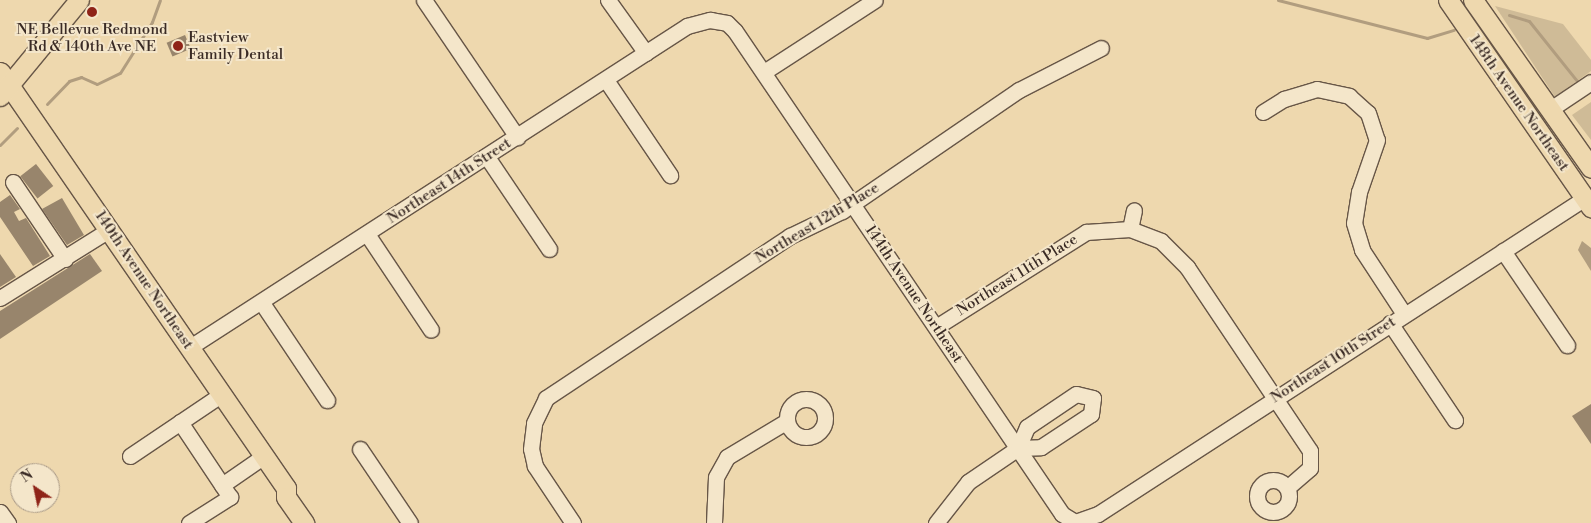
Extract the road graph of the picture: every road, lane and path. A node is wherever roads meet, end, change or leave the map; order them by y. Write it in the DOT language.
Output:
graph roads {
  1 [pos="79,0"];
  2 [pos="424,0"];
  3 [pos="608,0"];
  4 [pos="875,0"];
  5 [pos="1448,0"];
  6 [pos="1473,0"];
  7 [pos="710,20"];
  8 [pos="1101,48"];
  9 [pos="646,53"];
  10 [pos="764,72"];
  11 [pos="606,80"];
  12 [pos="1591,82"];
  13 [pos="3,84"];
  14 [pos="1550,110"];
  15 [pos="1263,112"];
  16 [pos="517,137"];
  17 [pos="487,157"];
  18 [pos="1591,168"];
  19 [pos="670,176"];
  20 [pos="13,182"];
  21 [pos="1588,202"];
  22 [pos="854,204"];
  23 [pos="1134,210"];
  24 [pos="1130,229"];
  25 [pos="109,230"];
  26 [pos="367,234"];
  27 [pos="549,249"];
  28 [pos="1503,251"];
  29 [pos="65,259"];
  30 [pos="0,298"];
  31 [pos="262,303"];
  32 [pos="1404,314"];
  33 [pos="1390,323"];
  34 [pos="936,327"];
  35 [pos="431,330"];
  36 [pos="1567,345"];
  37 [pos="190,347"];
  38 [pos="222,394"];
  39 [pos="1274,398"];
  40 [pos="327,400"];
  41 [pos="1455,420"];
  42 [pos="787,421"];
  43 [pos="180,422"];
  44 [pos="360,448"];
  45 [pos="1018,448"];
  46 [pos="130,456"];
  47 [pos="264,456"];
  48 [pos="222,486"];
  49 [pos="286,488"];
  50 [pos="1287,488"];
  51 [pos="0,512"];
  52 [pos="1081,521"];
  53 [pos="8,523"];
  54 [pos="189,523"];
  55 [pos="304,523"];
  56 [pos="316,523"];
  57 [pos="410,523"];
  58 [pos="573,523"];
  59 [pos="714,523"];
  60 [pos="936,523"];
  1 -- 13 [label="main road"];
  2 -- 16 [label="street"];
  3 -- 9 [label="street"];
  4 -- 10 [label="street"];
  5 -- 21 [label="main road, 148th Avenue Northeast"];
  6 -- 14 [label="main road, 148th Avenue Northeast"];
  7 -- 9 [label="street, Northeast 14th Street"];
  7 -- 10 [label="street, 144th Avenue Northeast"];
  8 -- 22 [label="street, Northeast 12th Place"];
  9 -- 11 [label="street, Northeast 14th Street"];
  10 -- 22 [label="street, 144th Avenue Northeast"];
  11 -- 16 [label="street, Northeast 14th Street"];
  11 -- 19 [label="street"];
  12 -- 14 [label="street"];
  13 -- 25 [label="main road, 140th Avenue Northeast"];
  14 -- 18 [label="main road, 148th Avenue Northeast"];
  15 -- 32 [label="street"];
  16 -- 17 [label="street, Northeast 14th Street"];
  17 -- 26 [label="street, Northeast 14th Street"];
  17 -- 27 [label="street"];
  20 -- 29 [label="street"];
  21 -- 28 [label="street, Northeast 10th Street"];
  22 -- 34 [label="street, 144th Avenue Northeast"];
  22 -- 58 [label="street, Northeast 12th Place"];
  23 -- 24 [label="street"];
  24 -- 34 [label="street, Northeast 11th Place"];
  24 -- 39 [label="street"];
  25 -- 29 [label="street"];
  25 -- 37 [label="main road, 140th Avenue Northeast"];
  26 -- 31 [label="street, Northeast 14th Street"];
  26 -- 35 [label="street"];
  28 -- 32 [label="street, Northeast 10th Street"];
  28 -- 36 [label="street"];
  29 -- 30 [label="street"];
  31 -- 37 [label="street, Northeast 14th Street"];
  31 -- 40 [label="street"];
  32 -- 33 [label="street, Northeast 10th Street"];
  33 -- 39 [label="street, Northeast 10th Street"];
  33 -- 41 [label="street"];
  34 -- 45 [label="street, 144th Avenue Northeast"];
  37 -- 38 [label="main road, 140th Avenue Northeast"];
  38 -- 43 [label="street"];
  38 -- 47 [label="main road, 140th Avenue Northeast"];
  39 -- 50 [label="street"];
  39 -- 52 [label="street, Northeast 10th Street"];
  42 -- 59 [label="street"];
  43 -- 46 [label="street"];
  43 -- 48 [label="street"];
  44 -- 57 [label="street"];
  45 -- 45 [label="street"];
  45 -- 52 [label="street, 144th Avenue Northeast"];
  45 -- 60 [label="street"];
  47 -- 48 [label="street"];
  47 -- 49 [label="main road, 140th Avenue Northeast"];
  48 -- 54 [label="street"];
  49 -- 55 [label="main road, 140th Avenue Northeast"];
  49 -- 56 [label="main road, 140th Avenue Northeast"];
  51 -- 53 [label="street"];
}
